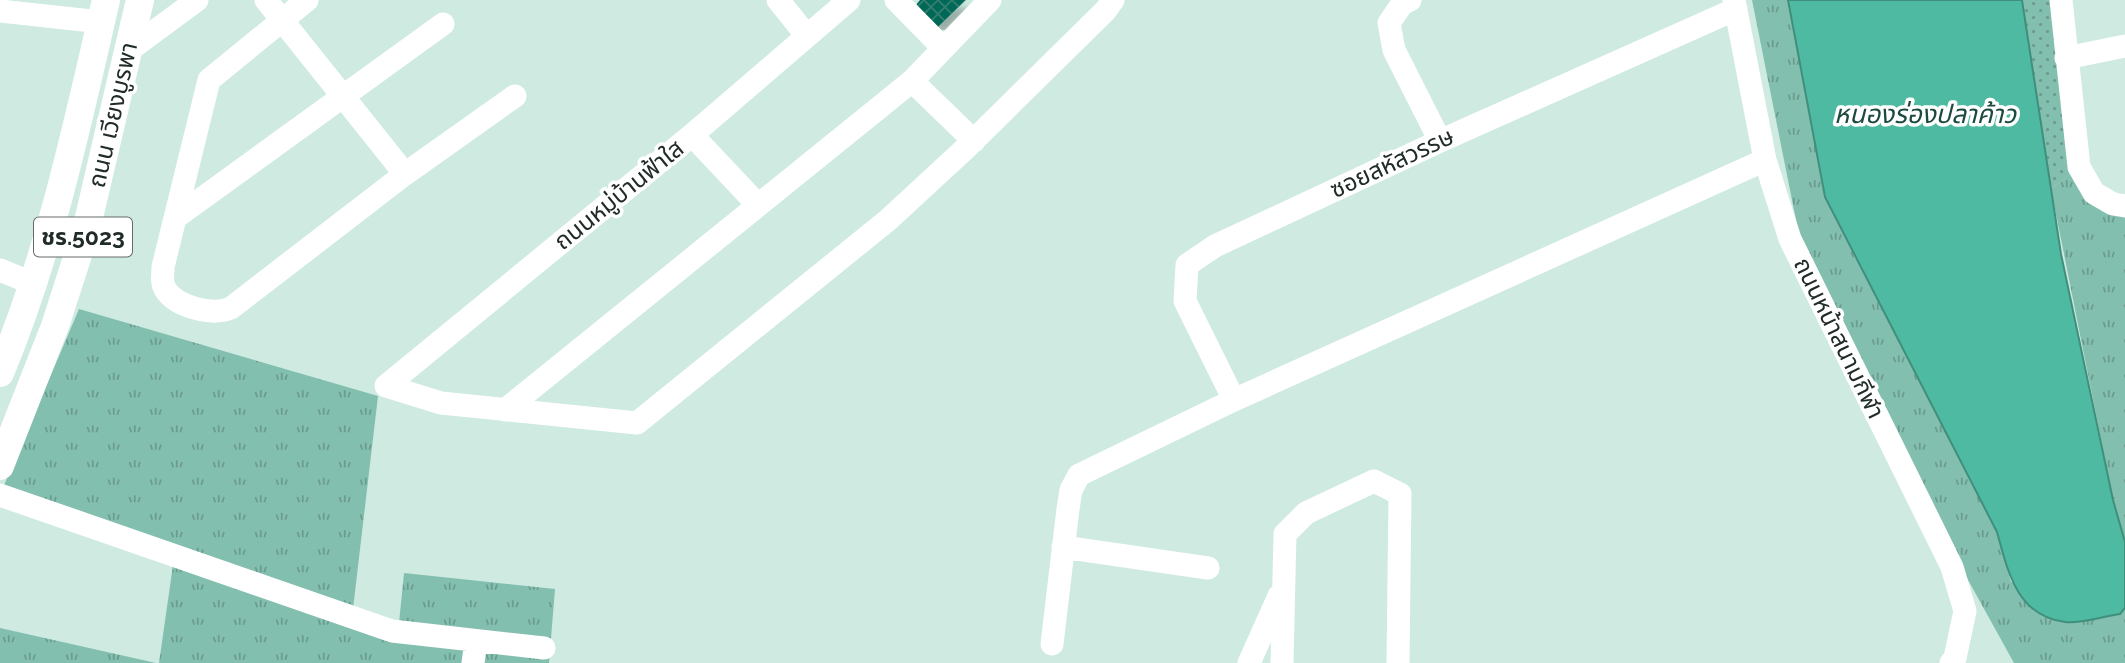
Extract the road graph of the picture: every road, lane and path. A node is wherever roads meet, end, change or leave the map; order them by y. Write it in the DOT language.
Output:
graph roads {
  1 [pos="140,0"];
  2 [pos="197,0"];
  3 [pos="267,0"];
  4 [pos="307,0"];
  5 [pos="779,0"];
  6 [pos="849,0"];
  7 [pos="896,0"];
  8 [pos="990,0"];
  9 [pos="1113,0"];
  10 [pos="1410,0"];
  11 [pos="2061,0"];
  12 [pos="1735,5"];
  13 [pos="0,11"];
  14 [pos="104,11"];
  15 [pos="283,18"];
  16 [pos="443,24"];
  17 [pos="807,36"];
  18 [pos="2125,46"];
  19 [pos="943,48"];
  20 [pos="128,51"];
  21 [pos="2066,58"];
  22 [pos="912,81"];
  23 [pos="514,96"];
  24 [pos="345,97"];
  25 [pos="692,135"];
  26 [pos="974,141"];
  27 [pos="1440,141"];
  28 [pos="1765,160"];
  29 [pos="405,174"];
  30 [pos="758,205"];
  31 [pos="2125,206"];
  32 [pos="174,218"];
  33 [pos="0,270"];
  34 [pos="34,284"];
  35 [pos="0,373"];
  36 [pos="1234,400"];
  37 [pos="505,410"];
  38 [pos="0,466"];
  39 [pos="0,495"];
  40 [pos="1063,547"];
  41 [pos="1208,568"];
  42 [pos="1283,587"];
  43 [pos="1052,645"];
  44 [pos="544,648"];
  45 [pos="474,652"];
  46 [pos="1249,663"];
  47 [pos="1282,663"];
  48 [pos="1398,663"];
  49 [pos="1951,663"];
  1 -- 20 [label="main road, ถนน เวียงบูรพา / ชร.5023"];
  2 -- 20 [label="street"];
  3 -- 15 [label="street"];
  4 -- 15 [label="street"];
  5 -- 17 [label="street"];
  6 -- 17 [label="street, ถนนหมู่บ้านฟ้าใส"];
  7 -- 19 [label="street"];
  8 -- 19 [label="street"];
  9 -- 26 [label="street"];
  10 -- 27 [label="street"];
  11 -- 21 [label="street"];
  12 -- 27 [label="street, ซอยสหัสวรรษ"];
  12 -- 28 [label="street, ถนนหน้าสนามกีฬา"];
  13 -- 14 [label="street"];
  14 -- 34 [label="main road, ถนน เวียงบูรพา / ชร.5023"];
  15 -- 24 [label="street"];
  15 -- 32 [label="street"];
  16 -- 24 [label="street"];
  17 -- 25 [label="street, ถนนหมู่บ้านฟ้าใส"];
  18 -- 21 [label="street"];
  19 -- 22 [label="street"];
  20 -- 38 [label="main road, ถนน เวียงบูรพา / ชร.5023"];
  21 -- 31 [label="street"];
  22 -- 26 [label="street"];
  22 -- 30 [label="street"];
  23 -- 29 [label="street"];
  24 -- 29 [label="street"];
  24 -- 32 [label="street"];
  25 -- 30 [label="street"];
  25 -- 37 [label="street, ถนนหมู่บ้านฟ้าใส"];
  26 -- 37 [label="street"];
  27 -- 36 [label="street, ซอยสหัสวรรษ"];
  28 -- 36 [label="street"];
  28 -- 49 [label="street, ถนนหน้าสนามกีฬา"];
  29 -- 32 [label="street"];
  30 -- 37 [label="street"];
  33 -- 34 [label="street"];
  34 -- 35 [label="main road, ถนน เวียงบูรพา / ชร.5023"];
  36 -- 40 [label="street"];
  39 -- 45 [label="street"];
  40 -- 41 [label="street"];
  40 -- 43 [label="street"];
  42 -- 46 [label="street"];
  42 -- 47 [label="street"];
  42 -- 48 [label="street"];
  44 -- 45 [label="street"];
}
